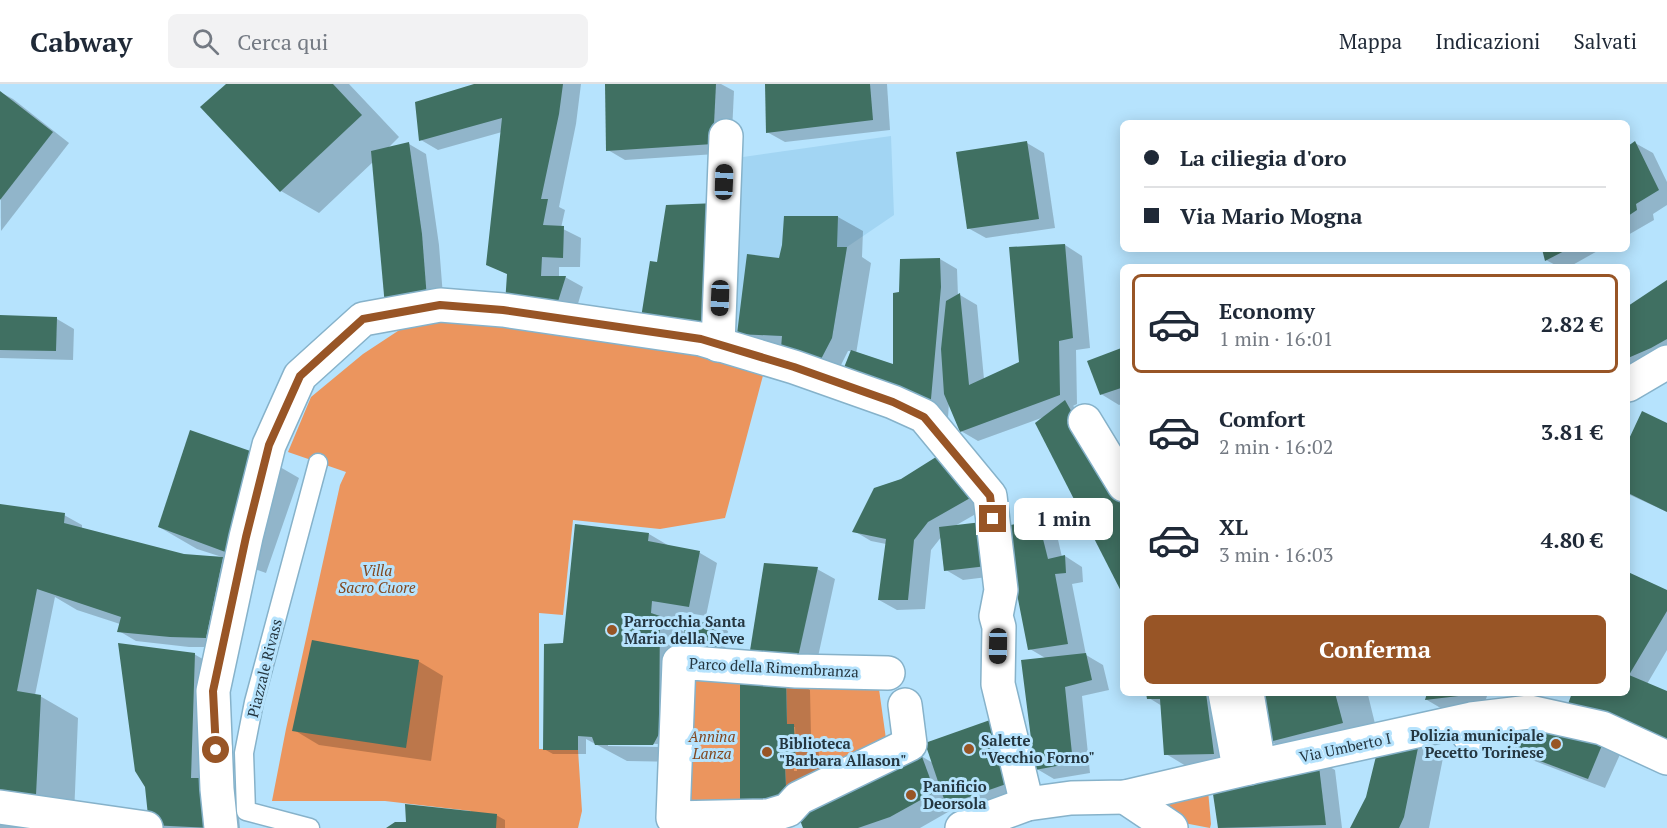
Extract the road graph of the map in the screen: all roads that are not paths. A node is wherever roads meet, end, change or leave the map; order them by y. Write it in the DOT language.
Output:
graph roads {
  1 [pos="726,136"];
  2 [pos="718,345"];
  3 [pos="1667,362"];
  4 [pos="1630,385"];
  5 [pos="1085,421"];
  6 [pos="318,463"];
  7 [pos="1120,478"];
  8 [pos="888,673"];
  9 [pos="1226,696"];
  10 [pos="1248,696"];
  11 [pos="905,705"];
  12 [pos="1469,720"];
  13 [pos="1667,758"];
  14 [pos="1249,768"];
  15 [pos="1125,797"];
  16 [pos="1027,804"];
  17 [pos="0,807"];
  18 [pos="93,824"];
  19 [pos="146,828"];
  20 [pos="221,828"];
  21 [pos="310,828"];
  22 [pos="962,828"];
  23 [pos="1171,828"];
  1 -- 2 [label="street"];
  2 -- 16 [label="street"];
  2 -- 20 [label="street"];
  3 -- 4 [label="street"];
  5 -- 7 [label="street"];
  6 -- 21 [label="lane, Piazzale Rivass"];
  8 -- 11 [label="street, Parco della Rimembranza"];
  9 -- 14 [label="street"];
  10 -- 14 [label="street"];
  12 -- 13 [label="street, Via Umberto I"];
  12 -- 14 [label="street, Via Umberto I"];
  14 -- 15 [label="street, Via Umberto I"];
  15 -- 16 [label="street, Via Umberto I"];
  15 -- 23 [label="street"];
  16 -- 22 [label="street, Via Umberto I"];
  17 -- 18 [label="street"];
  18 -- 19 [label="street"];
}
